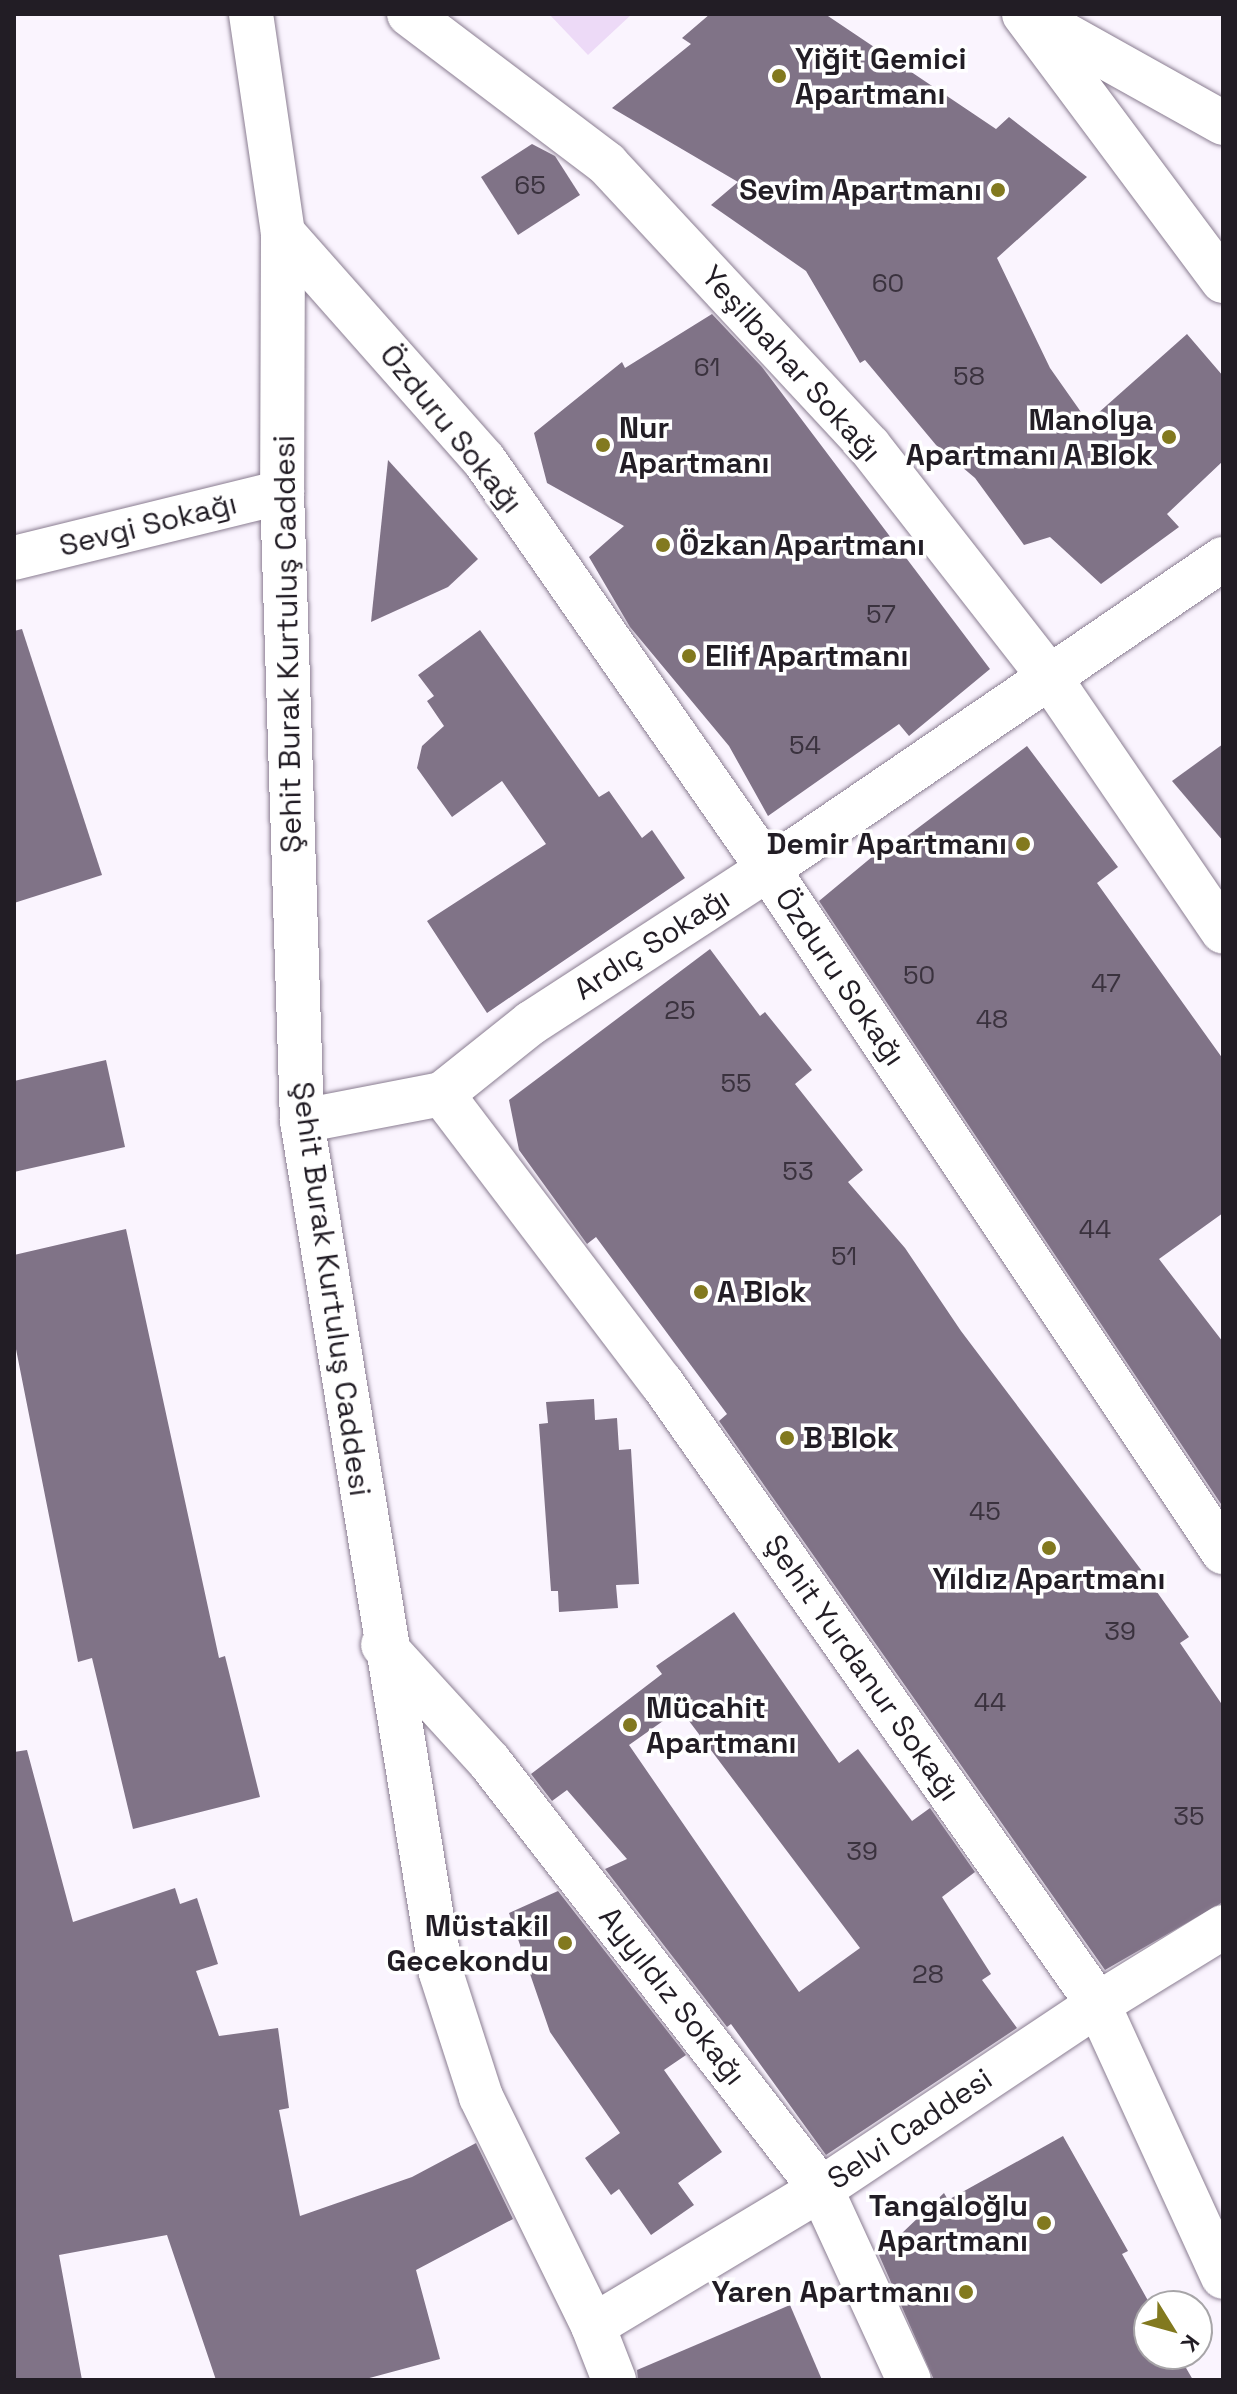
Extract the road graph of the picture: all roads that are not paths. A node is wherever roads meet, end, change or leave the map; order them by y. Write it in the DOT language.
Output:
graph roads {
  1 [pos="251,14"];
  2 [pos="409,14"];
  3 [pos="1026,14"];
  4 [pos="437,27"];
  5 [pos="1223,123"];
  6 [pos="283,233"];
  7 [pos="1223,281"];
  8 [pos="282,492"];
  9 [pos="14,558"];
  10 [pos="1223,559"];
  11 [pos="1050,678"];
  12 [pos="768,869"];
  13 [pos="1223,932"];
  14 [pos="442,1094"];
  15 [pos="302,1121"];
  16 [pos="1223,1552"];
  17 [pos="383,1645"];
  18 [pos="1223,1927"];
  19 [pos="1098,2004"];
  20 [pos="821,2189"];
  21 [pos="1223,2277"];
  22 [pos="593,2326"];
  23 [pos="614,2380"];
  24 [pos="909,2380"];
  1 -- 6 [label="street, Şehit Burak Kurtuluş Caddesi"];
  2 -- 4 [label="street, Yeşilbahar Sokağı"];
  3 -- 5 [label="street"];
  3 -- 7 [label="street"];
  4 -- 11 [label="street, Yeşilbahar Sokağı"];
  6 -- 8 [label="street, Şehit Burak Kurtuluş Caddesi"];
  6 -- 12 [label="street, Özduru Sokağı"];
  8 -- 9 [label="street, Sevgi Sokağı"];
  8 -- 15 [label="street, Şehit Burak Kurtuluş Caddesi"];
  10 -- 11 [label="street, Ardıç Sokağı"];
  11 -- 12 [label="street, Ardıç Sokağı"];
  11 -- 13 [label="street, Yeşilbahar Sokağı"];
  12 -- 14 [label="street, Ardıç Sokağı"];
  12 -- 16 [label="street, Özduru Sokağı"];
  14 -- 15 [label="street, Ardıç Sokağı"];
  14 -- 19 [label="street, Şehit Yurdanur Sokağı"];
  15 -- 17 [label="street, Şehit Burak Kurtuluş Caddesi"];
  17 -- 20 [label="street, Ayyıldız Sokağı"];
  17 -- 22 [label="street, Şehit Burak Kurtuluş Caddesi"];
  18 -- 19 [label="street, Selvi Caddesi"];
  19 -- 20 [label="street, Selvi Caddesi"];
  19 -- 21 [label="street, Şehit Yurdanur Sokağı"];
  20 -- 22 [label="street, Selvi Caddesi"];
  20 -- 24 [label="street, Ayyıldız Sokağı"];
  22 -- 23 [label="street, Şehit Burak Kurtuluş Caddesi"];
}
